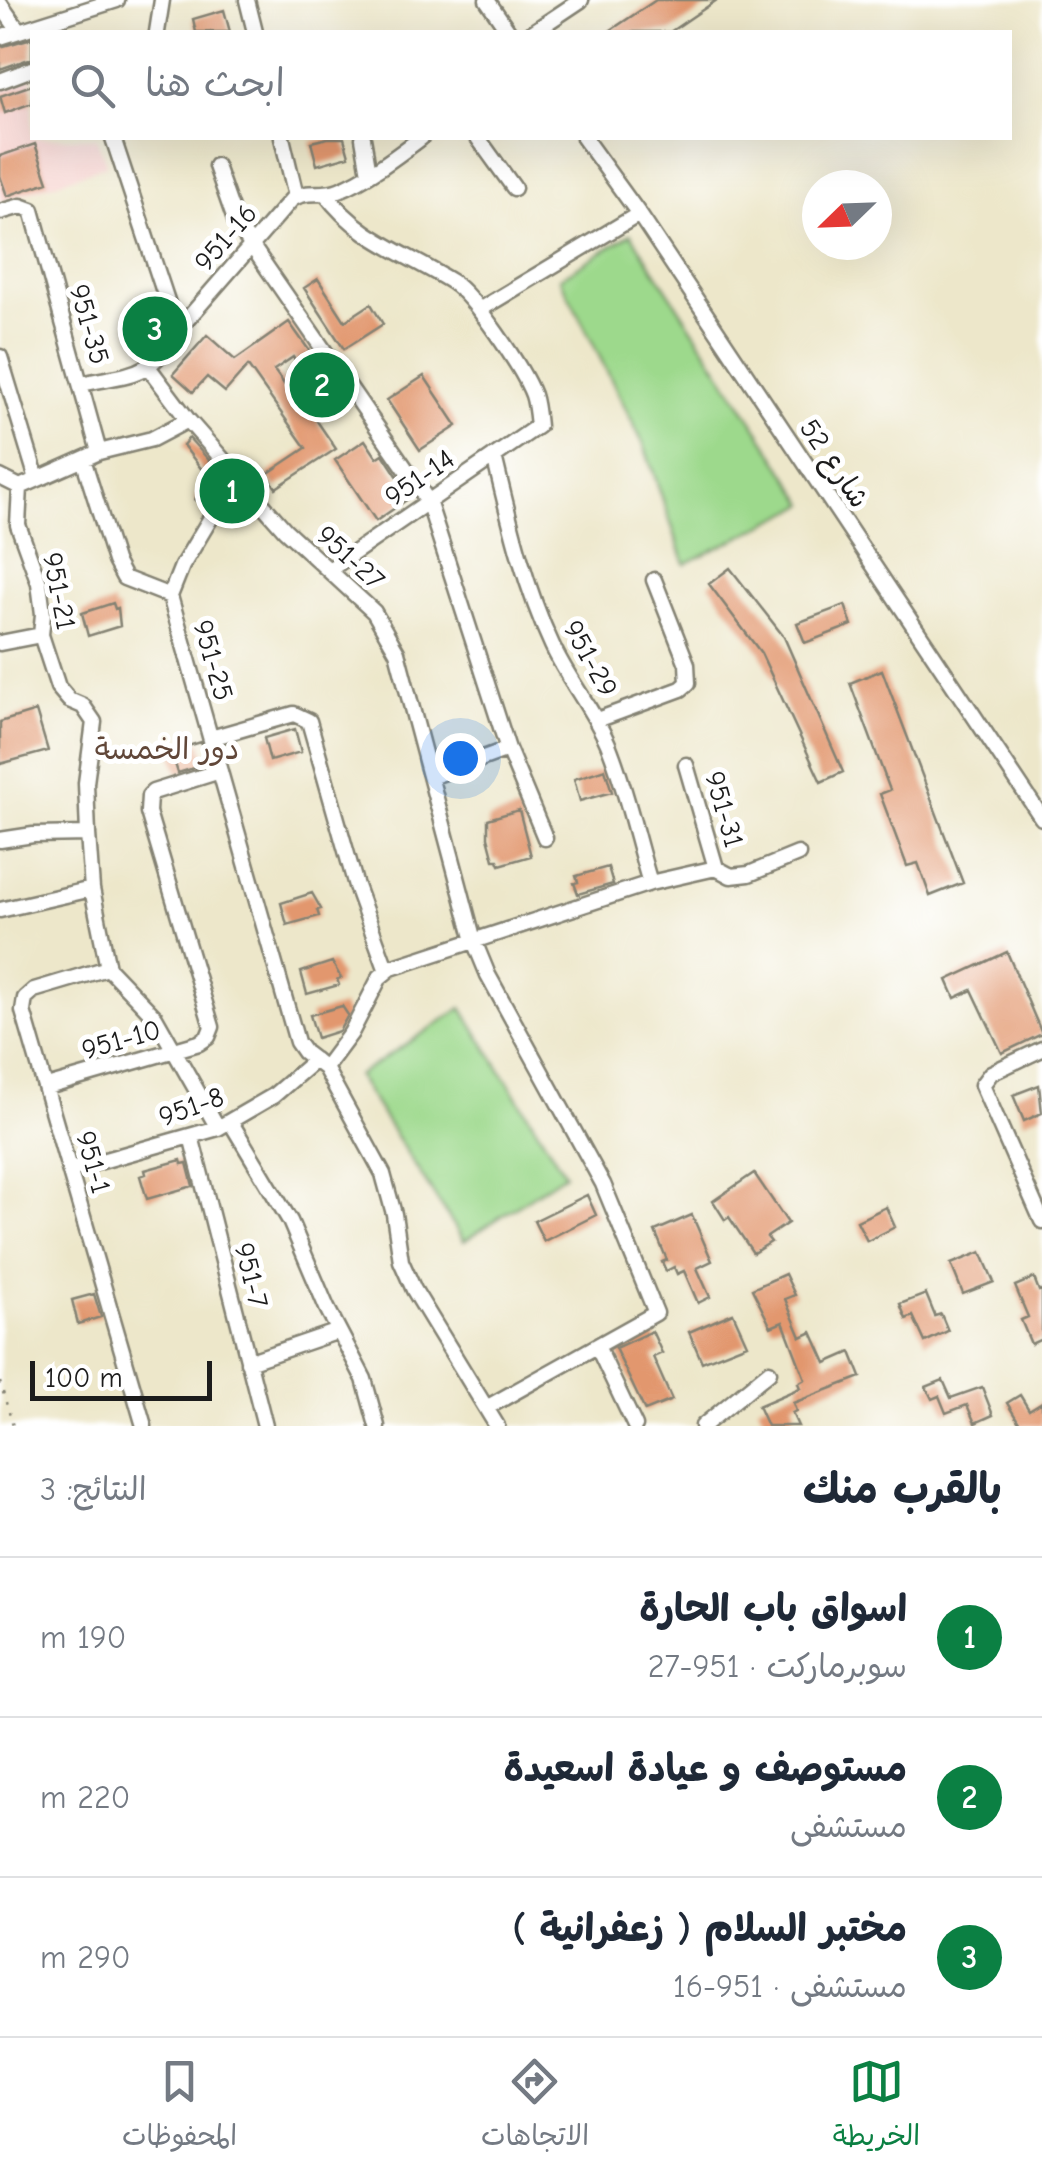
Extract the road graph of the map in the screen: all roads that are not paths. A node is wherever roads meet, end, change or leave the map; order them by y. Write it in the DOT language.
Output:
graph roads {
  1 [pos="118,0"];
  2 [pos="162,0"];
  3 [pos="247,0"];
  4 [pos="486,0"];
  5 [pos="581,0"];
  6 [pos="0,4"];
  7 [pos="157,30"];
  8 [pos="254,30"];
  9 [pos="507,30"];
  10 [pos="536,30"];
  11 [pos="19,31"];
  12 [pos="0,36"];
  13 [pos="30,70"];
  14 [pos="0,80"];
  15 [pos="114,140"];
  16 [pos="282,140"];
  17 [pos="363,140"];
  18 [pos="417,140"];
  19 [pos="479,140"];
  20 [pos="585,140"];
  21 [pos="216,166"];
  22 [pos="369,172"];
  23 [pos="514,188"];
  24 [pos="326,194"];
  25 [pos="296,196"];
  26 [pos="0,212"];
  27 [pos="639,214"];
  28 [pos="251,245"];
  29 [pos="480,310"];
  30 [pos="177,331"];
  31 [pos="0,357"];
  32 [pos="149,368"];
  33 [pos="81,384"];
  34 [pos="188,420"];
  35 [pos="99,452"];
  36 [pos="494,456"];
  37 [pos="83,459"];
  38 [pos="236,474"];
  39 [pos="0,478"];
  40 [pos="37,479"];
  41 [pos="20,487"];
  42 [pos="428,501"];
  43 [pos="329,570"];
  44 [pos="654,580"];
  45 [pos="170,596"];
  46 [pos="41,634"];
  47 [pos="0,643"];
  48 [pos="597,720"];
  49 [pos="210,738"];
  50 [pos="508,748"];
  51 [pos="686,764"];
  52 [pos="220,771"];
  53 [pos="431,778"];
  54 [pos="1042,818"];
  55 [pos="88,834"];
  56 [pos="545,838"];
  57 [pos="0,840"];
  58 [pos="798,854"];
  59 [pos="716,868"];
  60 [pos="650,883"];
  61 [pos="92,888"];
  62 [pos="0,910"];
  63 [pos="474,941"];
  64 [pos="108,968"];
  65 [pos="387,971"];
  66 [pos="1042,1049"];
  67 [pos="173,1050"];
  68 [pos="320,1064"];
  69 [pos="46,1087"];
  70 [pos="224,1125"];
  71 [pos="191,1136"];
  72 [pos="70,1170"];
  73 [pos="1042,1221"];
  74 [pos="339,1331"];
  75 [pos="598,1346"];
  76 [pos="248,1362"];
  77 [pos="769,1372"];
  78 [pos="486,1408"];
  79 [pos="372,1425"];
  80 [pos="144,1426"];
  81 [pos="265,1426"];
  82 [pos="497,1426"];
  83 [pos="635,1426"];
  84 [pos="703,1426"];
  1 -- 11 [label="street"];
  2 -- 7 [label="street"];
  3 -- 8 [label="street"];
  4 -- 9 [label="street"];
  5 -- 10 [label="street"];
  6 -- 11 [label="street"];
  11 -- 12 [label="street"];
  13 -- 14 [label="street"];
  15 -- 30 [label="street"];
  16 -- 25 [label="street"];
  17 -- 22 [label="street"];
  18 -- 22 [label="street, 951-16"];
  19 -- 23 [label="street"];
  20 -- 27 [label="street, شارع 52"];
  21 -- 28 [label="street"];
  22 -- 24 [label="street, 951-16"];
  24 -- 25 [label="street, 951-16"];
  24 -- 29 [label="street"];
  25 -- 28 [label="street, 951-16"];
  26 -- 33 [label="street, 951-35"];
  27 -- 29 [label="street"];
  27 -- 54 [label="street, شارع 52"];
  28 -- 30 [label="street, 951-16"];
  28 -- 42 [label="street"];
  29 -- 36 [label="street, 951-14"];
  30 -- 32 [label="street, 951-16"];
  31 -- 40 [label="street"];
  32 -- 33 [label="street"];
  32 -- 34 [label="street, 951-27"];
  33 -- 35 [label="street, 951-35"];
  34 -- 35 [label="street"];
  34 -- 38 [label="street, 951-27"];
  35 -- 37 [label="street"];
  36 -- 42 [label="street, 951-14"];
  36 -- 48 [label="street, 951-29"];
  37 -- 40 [label="street"];
  37 -- 45 [label="street, 951-25"];
  38 -- 43 [label="street, 951-27"];
  38 -- 45 [label="street"];
  39 -- 41 [label="street"];
  40 -- 41 [label="street"];
  41 -- 46 [label="street, 951-21"];
  42 -- 43 [label="street, 951-14"];
  42 -- 50 [label="street"];
  43 -- 53 [label="street, 951-27"];
  44 -- 48 [label="street"];
  45 -- 49 [label="street, 951-25"];
  46 -- 47 [label="street"];
  46 -- 55 [label="street, 951-21"];
  48 -- 60 [label="street, 951-29"];
  49 -- 52 [label="street, 951-25"];
  49 -- 65 [label="street"];
  50 -- 53 [label="street"];
  50 -- 56 [label="street"];
  51 -- 59 [label="street, 951-31"];
  52 -- 67 [label="street, 951-10"];
  52 -- 68 [label="street, 951-25"];
  53 -- 63 [label="street, 951-27"];
  55 -- 57 [label="street"];
  55 -- 61 [label="street"];
  58 -- 59 [label="street"];
  59 -- 60 [label="street"];
  60 -- 63 [label="street"];
  61 -- 62 [label="street"];
  61 -- 64 [label="street"];
  63 -- 65 [label="street"];
  63 -- 75 [label="street, 951-27"];
  64 -- 67 [label="street"];
  64 -- 69 [label="street, 951-1"];
  65 -- 68 [label="street, 951-8"];
  66 -- 73 [label="street"];
  67 -- 69 [label="street, 951-10"];
  67 -- 70 [label="street"];
  68 -- 70 [label="street, 951-8"];
  68 -- 78 [label="street, 951-25"];
  69 -- 72 [label="street, 951-1"];
  70 -- 71 [label="street, 951-8"];
  70 -- 74 [label="street"];
  71 -- 72 [label="street, 951-8"];
  71 -- 76 [label="street, 951-7"];
  72 -- 80 [label="street, 951-1"];
  74 -- 76 [label="street"];
  74 -- 79 [label="street"];
  75 -- 78 [label="street"];
  75 -- 83 [label="street"];
  76 -- 81 [label="street, 951-7"];
  77 -- 84 [label="street"];
  78 -- 82 [label="street, 951-25"];
}
